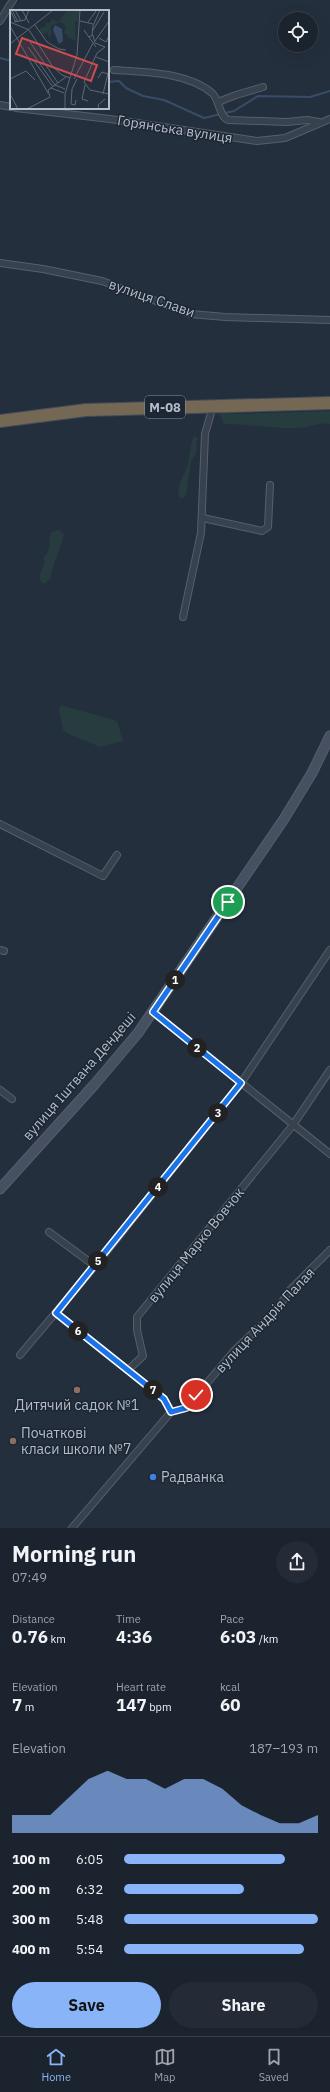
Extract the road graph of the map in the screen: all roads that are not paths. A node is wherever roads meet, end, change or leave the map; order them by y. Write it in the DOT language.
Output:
graph roads {
  1 [pos="13,0"];
  2 [pos="0,21"];
  3 [pos="114,70"];
  4 [pos="263,87"];
  5 [pos="218,102"];
  6 [pos="0,105"];
  7 [pos="10,107"];
  8 [pos="25,109"];
  9 [pos="330,118"];
  10 [pos="319,122"];
  11 [pos="0,264"];
  12 [pos="330,320"];
  13 [pos="330,403"];
  14 [pos="213,405"];
  15 [pos="0,421"];
  16 [pos="270,485"];
  17 [pos="203,518"];
  18 [pos="183,617"];
  19 [pos="330,736"];
  20 [pos="0,824"];
  21 [pos="117,855"];
  22 [pos="330,950"];
  23 [pos="153,1012"];
  24 [pos="330,1070"];
  25 [pos="241,1083"];
  26 [pos="0,1090"];
  27 [pos="12,1099"];
  28 [pos="293,1125"];
  29 [pos="330,1154"];
  30 [pos="0,1189"];
  31 [pos="49,1232"];
  32 [pos="330,1250"];
  33 [pos="95,1266"];
  34 [pos="56,1313"];
  35 [pos="20,1355"];
  36 [pos="128,1370"];
  37 [pos="171,1412"];
  38 [pos="72,1528"];
  1 -- 2 [label="street"];
  3 -- 5 [label="street"];
  4 -- 5 [label="street"];
  5 -- 10 [label="street"];
  6 -- 7 [label="street"];
  8 -- 10 [label="street, Горянська вулиця"];
  9 -- 10 [label="street, Горянська вулиця"];
  11 -- 12 [label="street, вулиця Слави"];
  13 -- 14 [label="highway, М-08"];
  14 -- 15 [label="highway, М-08"];
  14 -- 17 [label="street"];
  16 -- 17 [label="street"];
  17 -- 18 [label="street"];
  19 -- 23 [label="street, вулиця Іштвана Дендеші"];
  20 -- 21 [label="street"];
  22 -- 25 [label="street"];
  23 -- 25 [label="street"];
  23 -- 30 [label="street, вулиця Іштвана Дендеші"];
  24 -- 28 [label="street"];
  25 -- 28 [label="street"];
  25 -- 33 [label="street"];
  26 -- 27 [label="street"];
  28 -- 29 [label="street"];
  28 -- 36 [label="street, вулиця Марко Вовчок"];
  31 -- 33 [label="street"];
  32 -- 37 [label="street, вулиця Андрія Палая"];
  33 -- 34 [label="street"];
  34 -- 35 [label="street"];
  34 -- 36 [label="street"];
  36 -- 37 [label="street"];
  37 -- 38 [label="street, вулиця Андрія Палая"];
}
